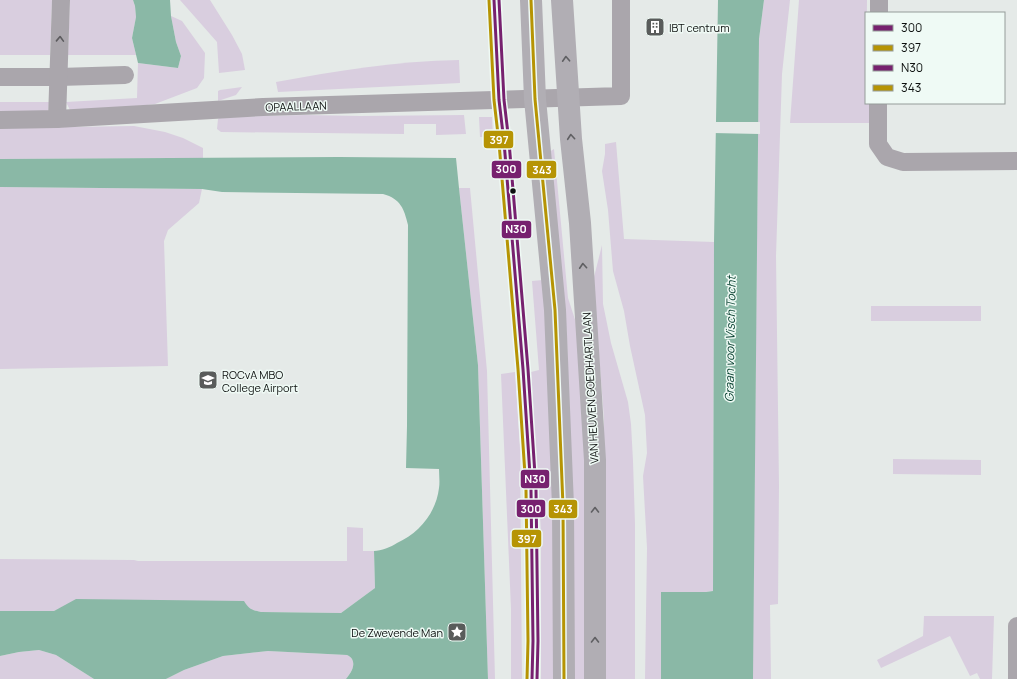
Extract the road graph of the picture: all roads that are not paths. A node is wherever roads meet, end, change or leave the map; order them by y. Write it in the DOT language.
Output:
graph roads {
  1 [pos="61,0"];
  2 [pos="531,0"];
  3 [pos="562,0"];
  4 [pos="621,0"];
  5 [pos="879,0"];
  6 [pos="879,12"];
  7 [pos="125,75"];
  8 [pos="0,77"];
  9 [pos="59,77"];
  10 [pos="568,98"];
  11 [pos="535,99"];
  12 [pos="878,104"];
  13 [pos="57,119"];
  14 [pos="0,120"];
  15 [pos="1017,161"];
  16 [pos="1017,626"];
  17 [pos="564,679"];
  18 [pos="595,679"];
  19 [pos="1016,679"];
  9 -- 1 [label="street, one-way"];
  2 -- 11 [label="main road"];
  10 -- 3 [label="main road, VAN HEUVEN GOEDHARTLAAN, one-way"];
  4 -- 10 [label="street"];
  5 -- 6 [label="street"];
  7 -- 9 [label="street"];
  8 -- 9 [label="street"];
  9 -- 13 [label="street"];
  10 -- 11 [label="street"];
  18 -- 10 [label="main road, VAN HEUVEN GOEDHARTLAAN, one-way"];
  11 -- 13 [label="street, OPAALLAAN"];
  11 -- 17 [label="main road"];
  12 -- 15 [label="street"];
  13 -- 14 [label="street, OPAALLAAN"];
  16 -- 19 [label="street"];
}
